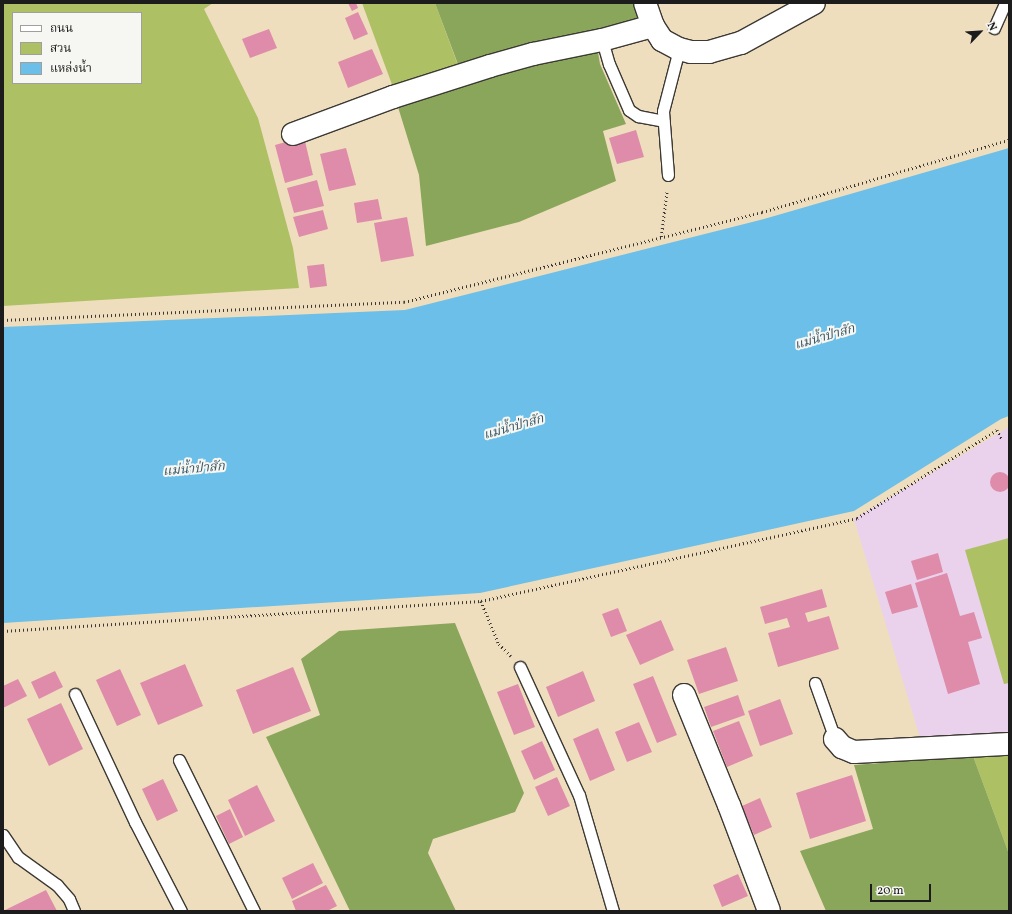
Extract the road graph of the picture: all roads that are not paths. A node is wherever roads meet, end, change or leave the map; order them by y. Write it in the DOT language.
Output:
graph roads {
  1 [pos="645,3"];
  2 [pos="814,3"];
  3 [pos="1005,3"];
  4 [pos="653,26"];
  5 [pos="994,28"];
  6 [pos="602,40"];
  7 [pos="679,49"];
  8 [pos="664,121"];
  9 [pos="293,134"];
  10 [pos="668,175"];
  11 [pos="520,667"];
  12 [pos="815,683"];
  13 [pos="74,694"];
  14 [pos="684,695"];
  15 [pos="836,739"];
  16 [pos="1009,744"];
  17 [pos="179,760"];
  18 [pos="3,834"];
  19 [pos="74,911"];
  20 [pos="181,911"];
  21 [pos="254,911"];
  22 [pos="613,911"];
  23 [pos="769,911"];
  1 -- 4 [label="street"];
  2 -- 7 [label="street"];
  3 -- 5 [label="lane"];
  4 -- 6 [label="street"];
  4 -- 7 [label="street"];
  6 -- 8 [label="lane"];
  6 -- 9 [label="street"];
  7 -- 8 [label="lane"];
  8 -- 10 [label="lane"];
  11 -- 22 [label="lane"];
  12 -- 15 [label="lane"];
  13 -- 20 [label="lane"];
  14 -- 23 [label="street"];
  15 -- 16 [label="street"];
  17 -- 21 [label="lane"];
  18 -- 19 [label="lane"];
}
